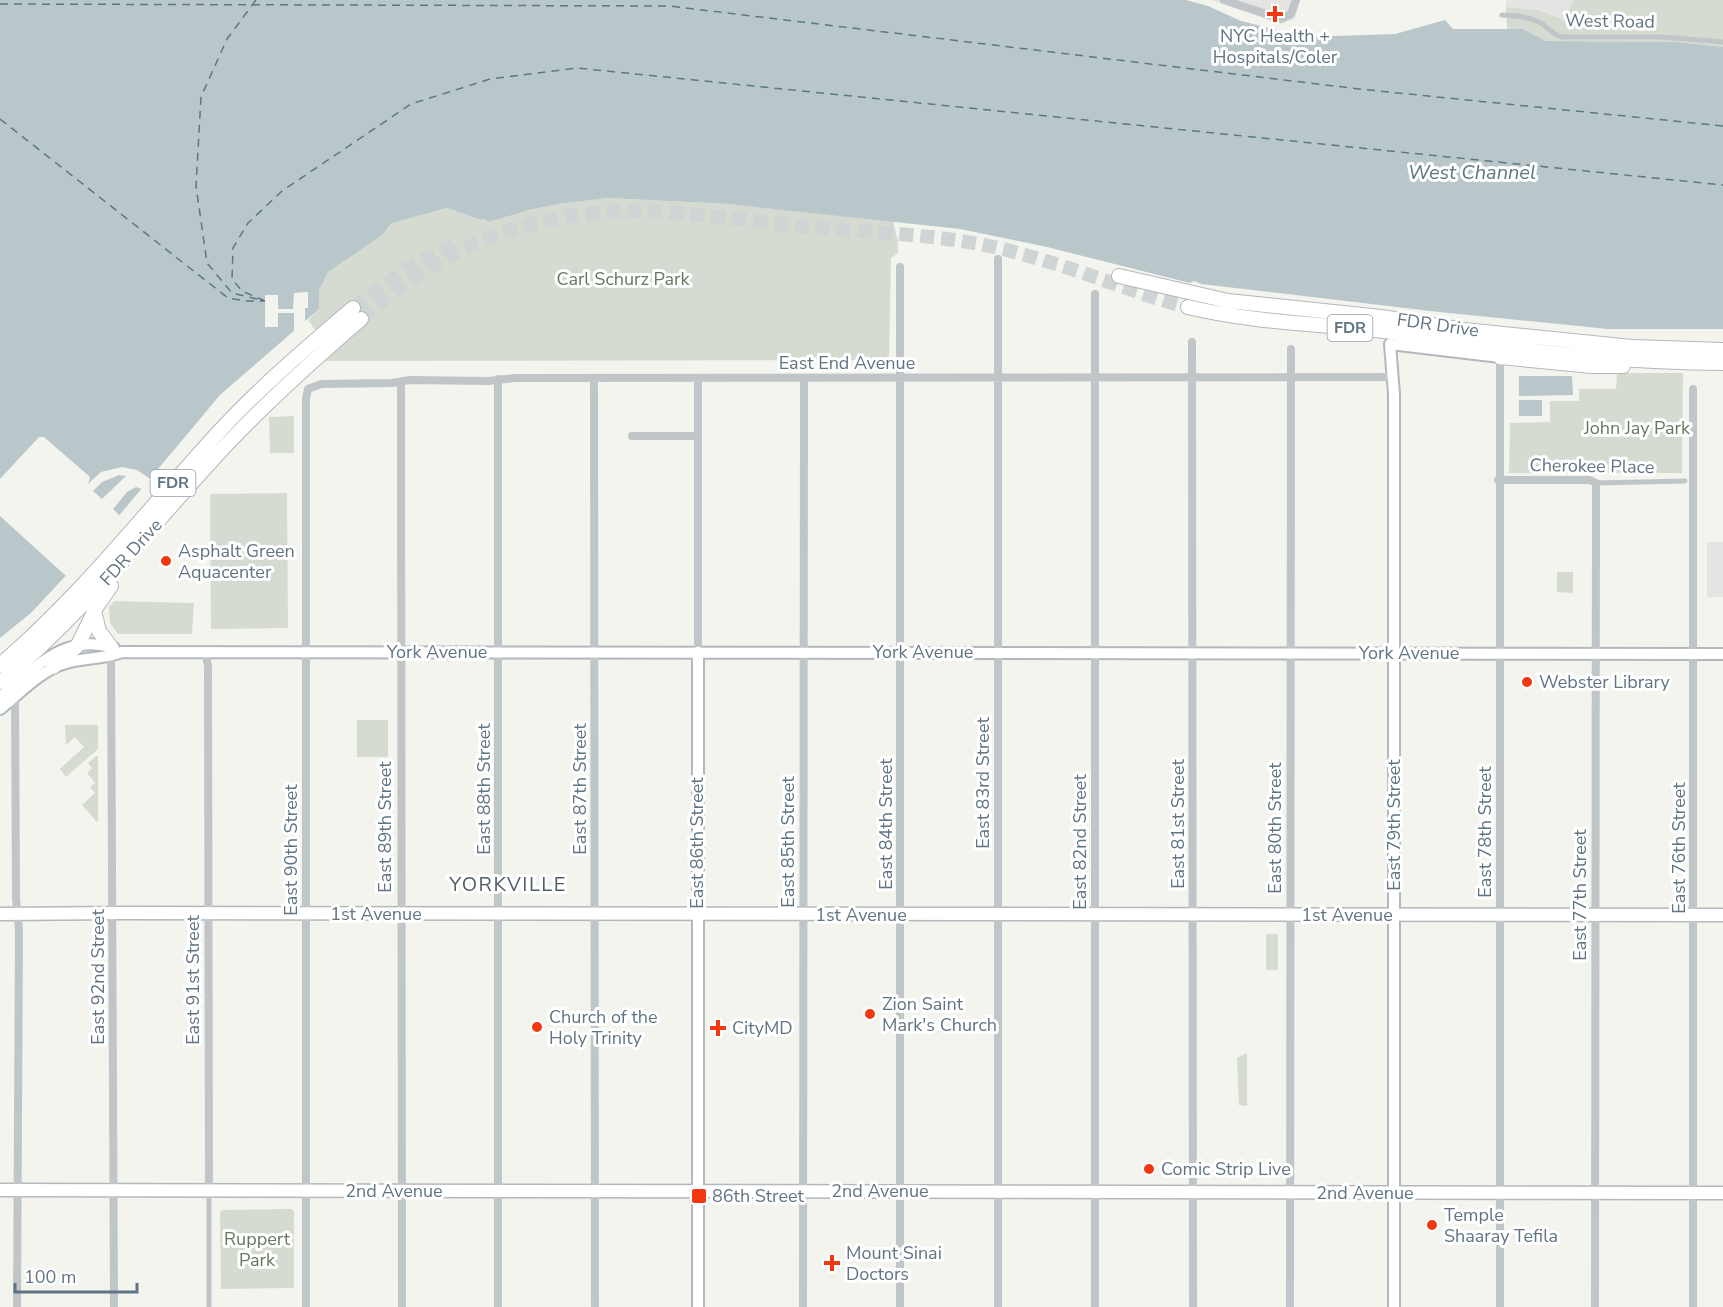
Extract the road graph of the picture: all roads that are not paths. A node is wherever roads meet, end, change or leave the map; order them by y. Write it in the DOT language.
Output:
graph roads {
  1 [pos="1224,0"];
  2 [pos="1296,0"];
  3 [pos="1502,15"];
  4 [pos="1723,42"];
  5 [pos="998,259"];
  6 [pos="900,267"];
  7 [pos="1119,276"];
  8 [pos="1095,294"];
  9 [pos="1188,307"];
  10 [pos="1192,342"];
  11 [pos="1390,344"];
  12 [pos="1291,349"];
  13 [pos="1723,350"];
  14 [pos="1500,357"];
  15 [pos="1646,362"];
  16 [pos="1723,363"];
  17 [pos="1392,377"];
  18 [pos="594,378"];
  19 [pos="804,378"];
  20 [pos="900,378"];
  21 [pos="998,378"];
  22 [pos="1095,378"];
  23 [pos="1193,378"];
  24 [pos="1292,378"];
  25 [pos="498,379"];
  26 [pos="698,379"];
  27 [pos="401,383"];
  28 [pos="1693,389"];
  29 [pos="306,393"];
  30 [pos="632,436"];
  31 [pos="698,436"];
  32 [pos="1498,480"];
  33 [pos="1685,481"];
  34 [pos="1596,483"];
  35 [pos="136,546"];
  36 [pos="94,611"];
  37 [pos="78,645"];
  38 [pos="115,652"];
  39 [pos="205,652"];
  40 [pos="306,652"];
  41 [pos="400,652"];
  42 [pos="499,652"];
  43 [pos="595,652"];
  44 [pos="698,652"];
  45 [pos="804,652"];
  46 [pos="900,652"];
  47 [pos="998,652"];
  48 [pos="1095,652"];
  49 [pos="1193,652"];
  50 [pos="1290,652"];
  51 [pos="1394,653"];
  52 [pos="1499,654"];
  53 [pos="1596,654"];
  54 [pos="1693,654"];
  55 [pos="1723,654"];
  56 [pos="0,665"];
  57 [pos="53,667"];
  58 [pos="0,682"];
  59 [pos="15,691"];
  60 [pos="0,697"];
  61 [pos="0,709"];
  62 [pos="112,913"];
  63 [pos="208,913"];
  64 [pos="0,914"];
  65 [pos="306,914"];
  66 [pos="401,914"];
  67 [pos="901,914"];
  68 [pos="1289,914"];
  69 [pos="1500,914"];
  70 [pos="1595,914"];
  71 [pos="17,915"];
  72 [pos="499,915"];
  73 [pos="595,915"];
  74 [pos="697,915"];
  75 [pos="804,915"];
  76 [pos="998,915"];
  77 [pos="1095,915"];
  78 [pos="1192,915"];
  79 [pos="1394,915"];
  80 [pos="1694,915"];
  81 [pos="1723,915"];
  82 [pos="0,1191"];
  83 [pos="18,1191"];
  84 [pos="114,1191"];
  85 [pos="208,1191"];
  86 [pos="306,1191"];
  87 [pos="402,1191"];
  88 [pos="499,1191"];
  89 [pos="595,1191"];
  90 [pos="698,1191"];
  91 [pos="803,1191"];
  92 [pos="900,1191"];
  93 [pos="998,1191"];
  94 [pos="1095,1192"];
  95 [pos="1192,1192"];
  96 [pos="1291,1192"];
  97 [pos="1394,1193"];
  98 [pos="1595,1193"];
  99 [pos="1723,1193"];
  100 [pos="1500,1194"];
  101 [pos="1693,1194"];
  102 [pos="17,1307"];
  103 [pos="114,1307"];
  104 [pos="208,1307"];
  105 [pos="306,1307"];
  106 [pos="402,1307"];
  107 [pos="498,1307"];
  108 [pos="595,1307"];
  109 [pos="698,1307"];
  110 [pos="803,1307"];
  111 [pos="900,1307"];
  112 [pos="998,1307"];
  113 [pos="1095,1307"];
  114 [pos="1193,1307"];
  115 [pos="1290,1307"];
  116 [pos="1394,1307"];
  117 [pos="1500,1307"];
  118 [pos="1595,1307"];
  119 [pos="1693,1307"];
  1 -- 2 [label="street"];
  3 -- 4 [label="street, West Road"];
  5 -- 21 [label="street, East 83rd Street"];
  6 -- 20 [label="street, East 84th Street"];
  7 -- 13 [label="highway, FDR Drive / FDR"];
  8 -- 22 [label="street, East 82nd Street"];
  9 -- 15 [label="highway, FDR Drive / FDR"];
  10 -- 23 [label="street, East 81st Street"];
  11 -- 14 [label="main road, FDR Drive"];
  11 -- 17 [label="main road, East 79th Street"];
  12 -- 24 [label="street, East 80th Street"];
  14 -- 15 [label="highway"];
  14 -- 32 [label="street, East 78th Street"];
  15 -- 16 [label="highway, FDR Drive / FDR"];
  17 -- 24 [label="street, East End Avenue"];
  17 -- 51 [label="main road, East 79th Street"];
  18 -- 25 [label="street, East End Avenue"];
  18 -- 26 [label="street, East End Avenue"];
  18 -- 43 [label="street, East 87th Street"];
  19 -- 20 [label="street, East End Avenue"];
  19 -- 26 [label="street, East End Avenue"];
  19 -- 45 [label="street, East 85th Street"];
  20 -- 21 [label="street, East End Avenue"];
  20 -- 46 [label="street, East 84th Street"];
  21 -- 22 [label="street, East End Avenue"];
  21 -- 47 [label="street, East 83rd Street"];
  22 -- 23 [label="street, East End Avenue"];
  22 -- 48 [label="street, East 82nd Street"];
  23 -- 24 [label="street, East End Avenue"];
  23 -- 49 [label="street, East 81st Street"];
  24 -- 50 [label="street, East 80th Street"];
  25 -- 27 [label="street, East End Avenue"];
  25 -- 42 [label="street, East 88th Street"];
  26 -- 31 [label="street, East 86th Street"];
  27 -- 29 [label="street, East End Avenue"];
  27 -- 41 [label="street, East 89th Street"];
  28 -- 54 [label="street, East 76th Street"];
  29 -- 40 [label="street, East 90th Street"];
  30 -- 31 [label="street"];
  31 -- 44 [label="street, East 86th Street"];
  32 -- 34 [label="street, Cherokee Place"];
  32 -- 52 [label="street, East 78th Street"];
  33 -- 34 [label="street, Cherokee Place"];
  34 -- 53 [label="street, East 77th Street"];
  35 -- 36 [label="highway"];
  35 -- 56 [label="highway, FDR Drive / FDR"];
  35 -- 58 [label="highway, FDR Drive / FDR"];
  36 -- 37 [label="highway"];
  36 -- 38 [label="highway"];
  37 -- 38 [label="main road, York Avenue"];
  37 -- 57 [label="highway"];
  37 -- 59 [label="main road, York Avenue"];
  38 -- 39 [label="main road, York Avenue"];
  38 -- 57 [label="main road, York Avenue"];
  38 -- 62 [label="street, East 92nd Street"];
  39 -- 40 [label="main road, York Avenue"];
  39 -- 63 [label="street, East 91st Street"];
  40 -- 41 [label="main road, York Avenue"];
  40 -- 65 [label="street, East 90th Street"];
  41 -- 42 [label="main road, York Avenue"];
  41 -- 66 [label="street, East 89th Street"];
  42 -- 43 [label="main road, York Avenue"];
  42 -- 72 [label="street, East 88th Street"];
  43 -- 44 [label="main road, York Avenue"];
  43 -- 73 [label="street, East 87th Street"];
  44 -- 45 [label="main road, York Avenue"];
  44 -- 74 [label="main road, East 86th Street"];
  45 -- 46 [label="main road, York Avenue"];
  45 -- 75 [label="street, East 85th Street"];
  46 -- 47 [label="main road, York Avenue"];
  46 -- 67 [label="street, East 84th Street"];
  47 -- 48 [label="main road, York Avenue"];
  47 -- 76 [label="street, East 83rd Street"];
  48 -- 49 [label="main road, York Avenue"];
  48 -- 77 [label="street, East 82nd Street"];
  49 -- 50 [label="main road, York Avenue"];
  49 -- 78 [label="street, East 81st Street"];
  50 -- 51 [label="main road, York Avenue"];
  50 -- 68 [label="street, East 80th Street"];
  51 -- 52 [label="main road, York Avenue"];
  51 -- 79 [label="main road, East 79th Street"];
  52 -- 53 [label="main road, York Avenue"];
  52 -- 69 [label="street, East 78th Street"];
  53 -- 54 [label="main road, York Avenue"];
  53 -- 70 [label="street, East 77th Street"];
  54 -- 55 [label="main road, York Avenue"];
  54 -- 80 [label="street, East 76th Street"];
  57 -- 59 [label="main road, York Avenue"];
  59 -- 60 [label="main road"];
  59 -- 61 [label="main road"];
  59 -- 71 [label="street"];
  62 -- 63 [label="main road, 1st Avenue"];
  62 -- 71 [label="main road, 1st Avenue"];
  62 -- 84 [label="street, East 92nd Street"];
  63 -- 65 [label="main road, 1st Avenue"];
  63 -- 85 [label="street, East 91st Street"];
  64 -- 71 [label="main road, 1st Avenue"];
  65 -- 66 [label="main road, 1st Avenue"];
  65 -- 86 [label="street, East 90th Street"];
  66 -- 72 [label="main road, 1st Avenue"];
  66 -- 87 [label="street, East 89th Street"];
  67 -- 75 [label="main road, 1st Avenue"];
  67 -- 76 [label="main road, 1st Avenue"];
  67 -- 92 [label="street, East 84th Street"];
  68 -- 78 [label="main road, 1st Avenue"];
  68 -- 79 [label="main road, 1st Avenue"];
  68 -- 96 [label="street, East 80th Street"];
  69 -- 70 [label="main road, 1st Avenue"];
  69 -- 79 [label="main road, 1st Avenue"];
  69 -- 100 [label="street, East 78th Street"];
  70 -- 80 [label="main road, 1st Avenue"];
  70 -- 98 [label="street, East 77th Street"];
  71 -- 83 [label="street"];
  72 -- 73 [label="main road, 1st Avenue"];
  72 -- 88 [label="street, East 88th Street"];
  73 -- 74 [label="main road, 1st Avenue"];
  73 -- 89 [label="street, East 87th Street"];
  74 -- 75 [label="main road, 1st Avenue"];
  74 -- 90 [label="main road, East 86th Street"];
  75 -- 91 [label="street, East 85th Street"];
  76 -- 77 [label="main road, 1st Avenue"];
  76 -- 93 [label="street, East 83rd Street"];
  77 -- 78 [label="main road, 1st Avenue"];
  77 -- 94 [label="street, East 82nd Street"];
  78 -- 95 [label="street, East 81st Street"];
  79 -- 97 [label="main road, East 79th Street"];
  80 -- 81 [label="main road, 1st Avenue"];
  80 -- 101 [label="street, East 76th Street"];
  82 -- 83 [label="main road, 2nd Avenue"];
  83 -- 84 [label="main road, 2nd Avenue"];
  83 -- 102 [label="street"];
  84 -- 85 [label="main road, 2nd Avenue"];
  84 -- 103 [label="street, East 92nd Street"];
  85 -- 86 [label="main road, 2nd Avenue"];
  85 -- 104 [label="street, East 91st Street"];
  86 -- 87 [label="main road, 2nd Avenue"];
  86 -- 105 [label="street, East 90th Street"];
  87 -- 88 [label="main road, 2nd Avenue"];
  87 -- 106 [label="street, East 89th Street"];
  88 -- 89 [label="main road, 2nd Avenue"];
  88 -- 107 [label="street, East 88th Street"];
  89 -- 90 [label="main road, 2nd Avenue"];
  89 -- 108 [label="street, East 87th Street"];
  90 -- 91 [label="main road, 2nd Avenue"];
  90 -- 109 [label="main road, East 86th Street"];
  91 -- 92 [label="main road, 2nd Avenue"];
  91 -- 110 [label="street, East 85th Street"];
  92 -- 93 [label="main road, 2nd Avenue"];
  92 -- 111 [label="street, East 84th Street"];
  93 -- 94 [label="main road, 2nd Avenue"];
  93 -- 112 [label="street, East 83rd Street"];
  94 -- 95 [label="main road, 2nd Avenue"];
  94 -- 113 [label="street, East 82nd Street"];
  95 -- 96 [label="main road, 2nd Avenue"];
  95 -- 114 [label="street, East 81st Street"];
  96 -- 97 [label="main road, 2nd Avenue"];
  96 -- 115 [label="street, East 80th Street"];
  97 -- 100 [label="main road, 2nd Avenue"];
  97 -- 116 [label="main road, East 79th Street"];
  98 -- 100 [label="main road, 2nd Avenue"];
  98 -- 101 [label="main road, 2nd Avenue"];
  98 -- 118 [label="street, East 77th Street"];
  99 -- 101 [label="main road, 2nd Avenue"];
  100 -- 117 [label="street, East 78th Street"];
  101 -- 119 [label="street, East 76th Street"];
}
